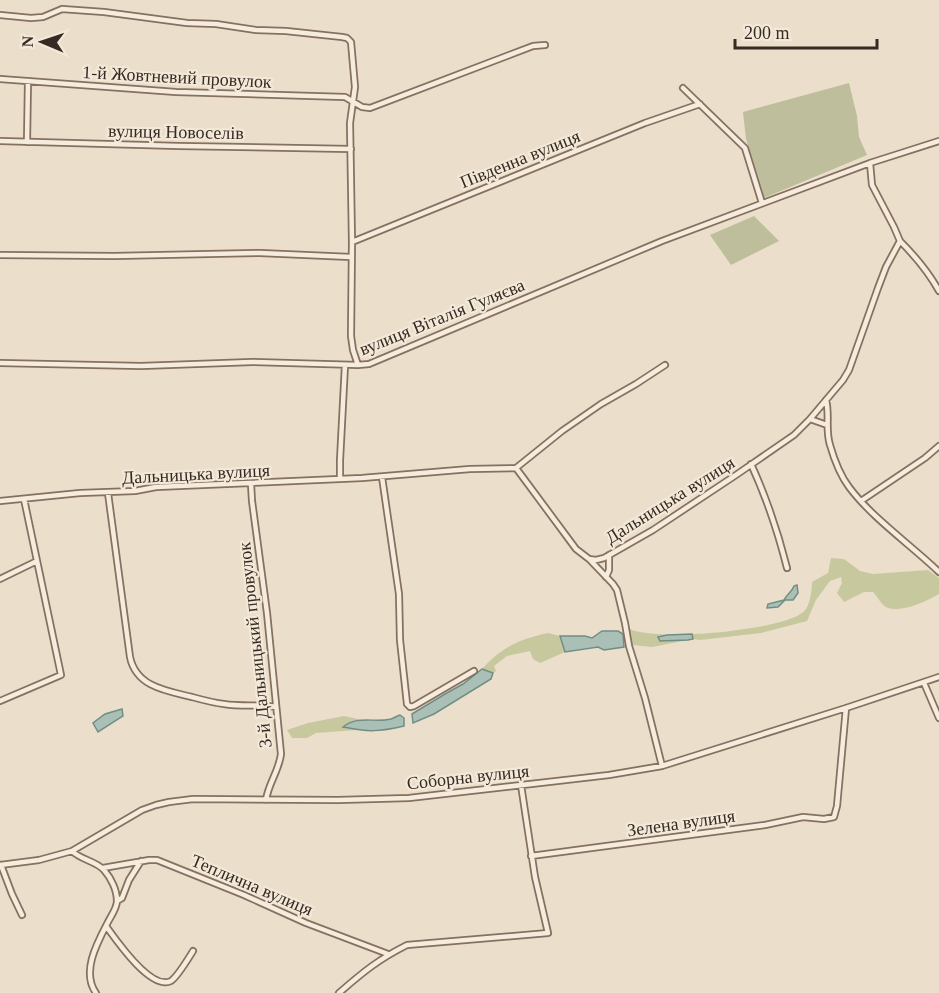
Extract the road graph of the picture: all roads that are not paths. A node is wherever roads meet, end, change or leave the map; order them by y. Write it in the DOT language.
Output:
graph roads {
  1 [pos="0,15"];
  2 [pos="545,45"];
  3 [pos="0,79"];
  4 [pos="28,81"];
  5 [pos="683,88"];
  6 [pos="352,100"];
  7 [pos="700,104"];
  8 [pos="0,141"];
  9 [pos="939,141"];
  10 [pos="27,142"];
  11 [pos="351,149"];
  12 [pos="870,163"];
  13 [pos="762,203"];
  14 [pos="900,241"];
  15 [pos="352,243"];
  16 [pos="0,255"];
  17 [pos="351,257"];
  18 [pos="939,291"];
  19 [pos="0,363"];
  20 [pos="345,365"];
  21 [pos="358,365"];
  22 [pos="665,365"];
  23 [pos="826,400"];
  24 [pos="810,419"];
  25 [pos="827,425"];
  26 [pos="939,446"];
  27 [pos="751,464"];
  28 [pos="516,468"];
  29 [pos="382,477"];
  30 [pos="340,479"];
  31 [pos="251,484"];
  32 [pos="108,493"];
  33 [pos="24,499"];
  34 [pos="0,501"];
  35 [pos="861,501"];
  36 [pos="609,555"];
  37 [pos="589,559"];
  38 [pos="37,561"];
  39 [pos="787,568"];
  40 [pos="939,573"];
  41 [pos="606,577"];
  42 [pos="0,579"];
  43 [pos="474,671"];
  44 [pos="939,678"];
  45 [pos="924,683"];
  46 [pos="0,702"];
  47 [pos="276,707"];
  48 [pos="846,708"];
  49 [pos="939,718"];
  50 [pos="662,766"];
  51 [pos="521,785"];
  52 [pos="266,800"];
  53 [pos="72,851"];
  54 [pos="531,856"];
  55 [pos="141,861"];
  56 [pos="1,865"];
  57 [pos="103,868"];
  58 [pos="117,901"];
  59 [pos="22,915"];
  60 [pos="106,926"];
  61 [pos="194,951"];
  62 [pos="388,954"];
  63 [pos="96,993"];
  64 [pos="339,993"];
  1 -- 6 [label="street"];
  2 -- 6 [label="street"];
  3 -- 4 [label="street, 1-й Жовтневий провулок"];
  4 -- 6 [label="street, 1-й Жовтневий провулок"];
  4 -- 10 [label="street"];
  5 -- 7 [label="street"];
  6 -- 11 [label="street"];
  7 -- 13 [label="street"];
  7 -- 15 [label="street, Південна вулиця"];
  8 -- 10 [label="street, вулиця Новоселів"];
  9 -- 12 [label="street"];
  10 -- 11 [label="street, вулиця Новоселів"];
  11 -- 15 [label="street"];
  12 -- 13 [label="street, вулиця Віталія Гуляєва"];
  12 -- 14 [label="street"];
  13 -- 21 [label="street, вулиця Віталія Гуляєва"];
  14 -- 18 [label="street"];
  14 -- 23 [label="street, Дальницька вулиця"];
  15 -- 17 [label="street"];
  16 -- 17 [label="street"];
  17 -- 21 [label="street"];
  19 -- 20 [label="street, вулиця Віталія Гуляєва"];
  20 -- 21 [label="street, вулиця Віталія Гуляєва"];
  20 -- 30 [label="street"];
  22 -- 28 [label="street"];
  23 -- 24 [label="street, Дальницька вулиця"];
  23 -- 25 [label="street"];
  24 -- 25 [label="street"];
  24 -- 27 [label="street, Дальницька вулиця"];
  25 -- 35 [label="street"];
  26 -- 35 [label="street"];
  27 -- 36 [label="street, Дальницька вулиця"];
  27 -- 39 [label="street"];
  28 -- 29 [label="street, Дальницька вулиця"];
  28 -- 37 [label="street, Дальницька вулиця"];
  29 -- 30 [label="street, Дальницька вулиця"];
  29 -- 43 [label="street"];
  30 -- 31 [label="street, Дальницька вулиця"];
  31 -- 32 [label="street, Дальницька вулиця"];
  31 -- 47 [label="street, 3-й Дальницький провулок"];
  32 -- 33 [label="street, Дальницька вулиця"];
  32 -- 47 [label="street"];
  33 -- 34 [label="street, Дальницька вулиця"];
  33 -- 38 [label="street"];
  35 -- 40 [label="street"];
  36 -- 37 [label="street, Дальницька вулиця"];
  36 -- 41 [label="street"];
  37 -- 41 [label="street"];
  38 -- 42 [label="street"];
  38 -- 46 [label="street"];
  41 -- 50 [label="street"];
  44 -- 45 [label="street, Соборна вулиця"];
  45 -- 48 [label="street, Соборна вулиця"];
  45 -- 49 [label="street"];
  47 -- 52 [label="street, 3-й Дальницький провулок"];
  48 -- 50 [label="street, Соборна вулиця"];
  48 -- 54 [label="street, Зелена вулиця"];
  50 -- 51 [label="street, Соборна вулиця"];
  51 -- 52 [label="street, Соборна вулиця"];
  51 -- 54 [label="street"];
  52 -- 53 [label="street, Соборна вулиця"];
  53 -- 56 [label="street, Соборна вулиця"];
  53 -- 57 [label="street"];
  54 -- 62 [label="street"];
  55 -- 57 [label="street, Теплична вулиця"];
  55 -- 58 [label="street"];
  55 -- 62 [label="street, Теплична вулиця"];
  56 -- 59 [label="street"];
  57 -- 58 [label="street"];
  58 -- 60 [label="street"];
  60 -- 61 [label="street"];
  60 -- 63 [label="street"];
  62 -- 64 [label="street"];
}
